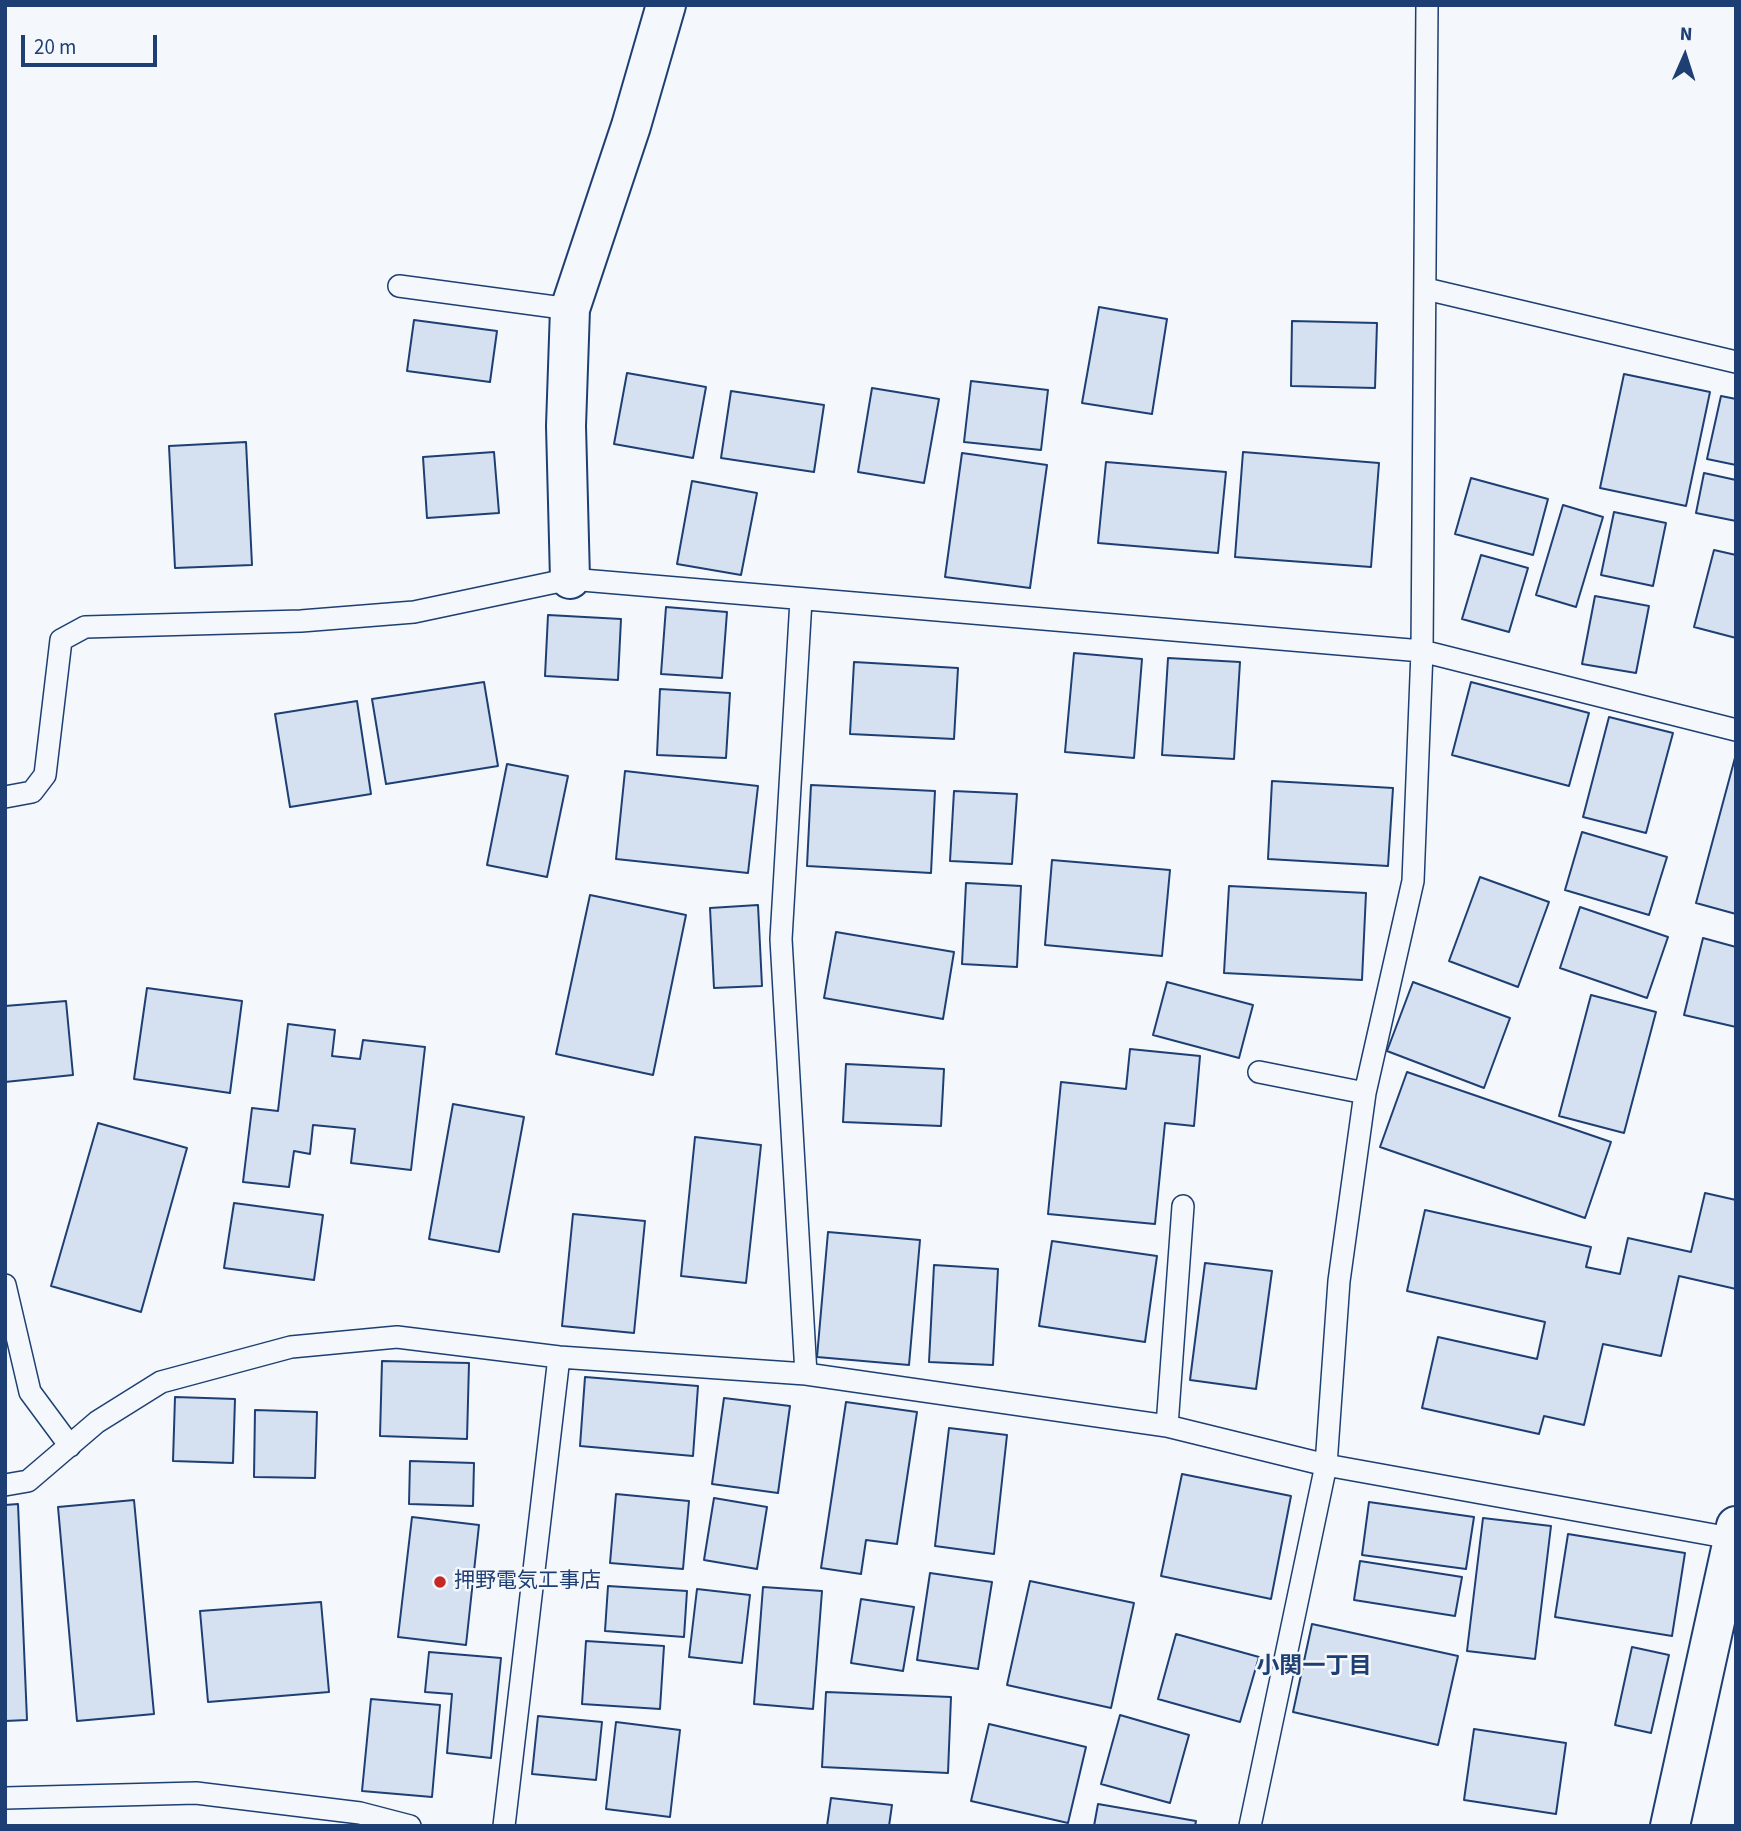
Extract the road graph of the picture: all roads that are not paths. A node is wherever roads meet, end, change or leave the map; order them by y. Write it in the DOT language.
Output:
graph roads {
  1 [pos="666,5"];
  2 [pos="1427,5"];
  3 [pos="399,286"];
  4 [pos="1426,289"];
  5 [pos="570,309"];
  6 [pos="1736,362"];
  7 [pos="570,579"];
  8 [pos="801,600"];
  9 [pos="1422,651"];
  10 [pos="1736,730"];
  11 [pos="5,797"];
  12 [pos="1259,1072"];
  13 [pos="1365,1093"];
  14 [pos="1183,1206"];
  15 [pos="5,1285"];
  16 [pos="559,1357"];
  17 [pos="806,1374"];
  18 [pos="1167,1426"];
  19 [pos="70,1446"];
  20 [pos="1326,1465"];
  21 [pos="5,1485"];
  22 [pos="1735,1534"];
  23 [pos="5,1798"];
  24 [pos="410,1826"];
  25 [pos="503,1826"];
  26 [pos="1250,1826"];
  27 [pos="1670,1826"];
  1 -- 5 [label="street"];
  2 -- 4 [label="lane"];
  3 -- 5 [label="lane"];
  4 -- 6 [label="lane"];
  4 -- 9 [label="lane"];
  5 -- 7 [label="street"];
  7 -- 8 [label="lane"];
  7 -- 11 [label="lane"];
  8 -- 9 [label="lane"];
  8 -- 17 [label="lane"];
  9 -- 10 [label="lane"];
  9 -- 13 [label="lane"];
  12 -- 13 [label="lane"];
  13 -- 20 [label="lane"];
  14 -- 18 [label="lane"];
  15 -- 19 [label="lane"];
  16 -- 17 [label="lane"];
  16 -- 19 [label="lane"];
  16 -- 25 [label="lane"];
  17 -- 18 [label="lane"];
  18 -- 20 [label="lane"];
  19 -- 21 [label="lane"];
  20 -- 22 [label="lane"];
  20 -- 26 [label="lane"];
  22 -- 27 [label="street"];
  23 -- 24 [label="lane"];
}
